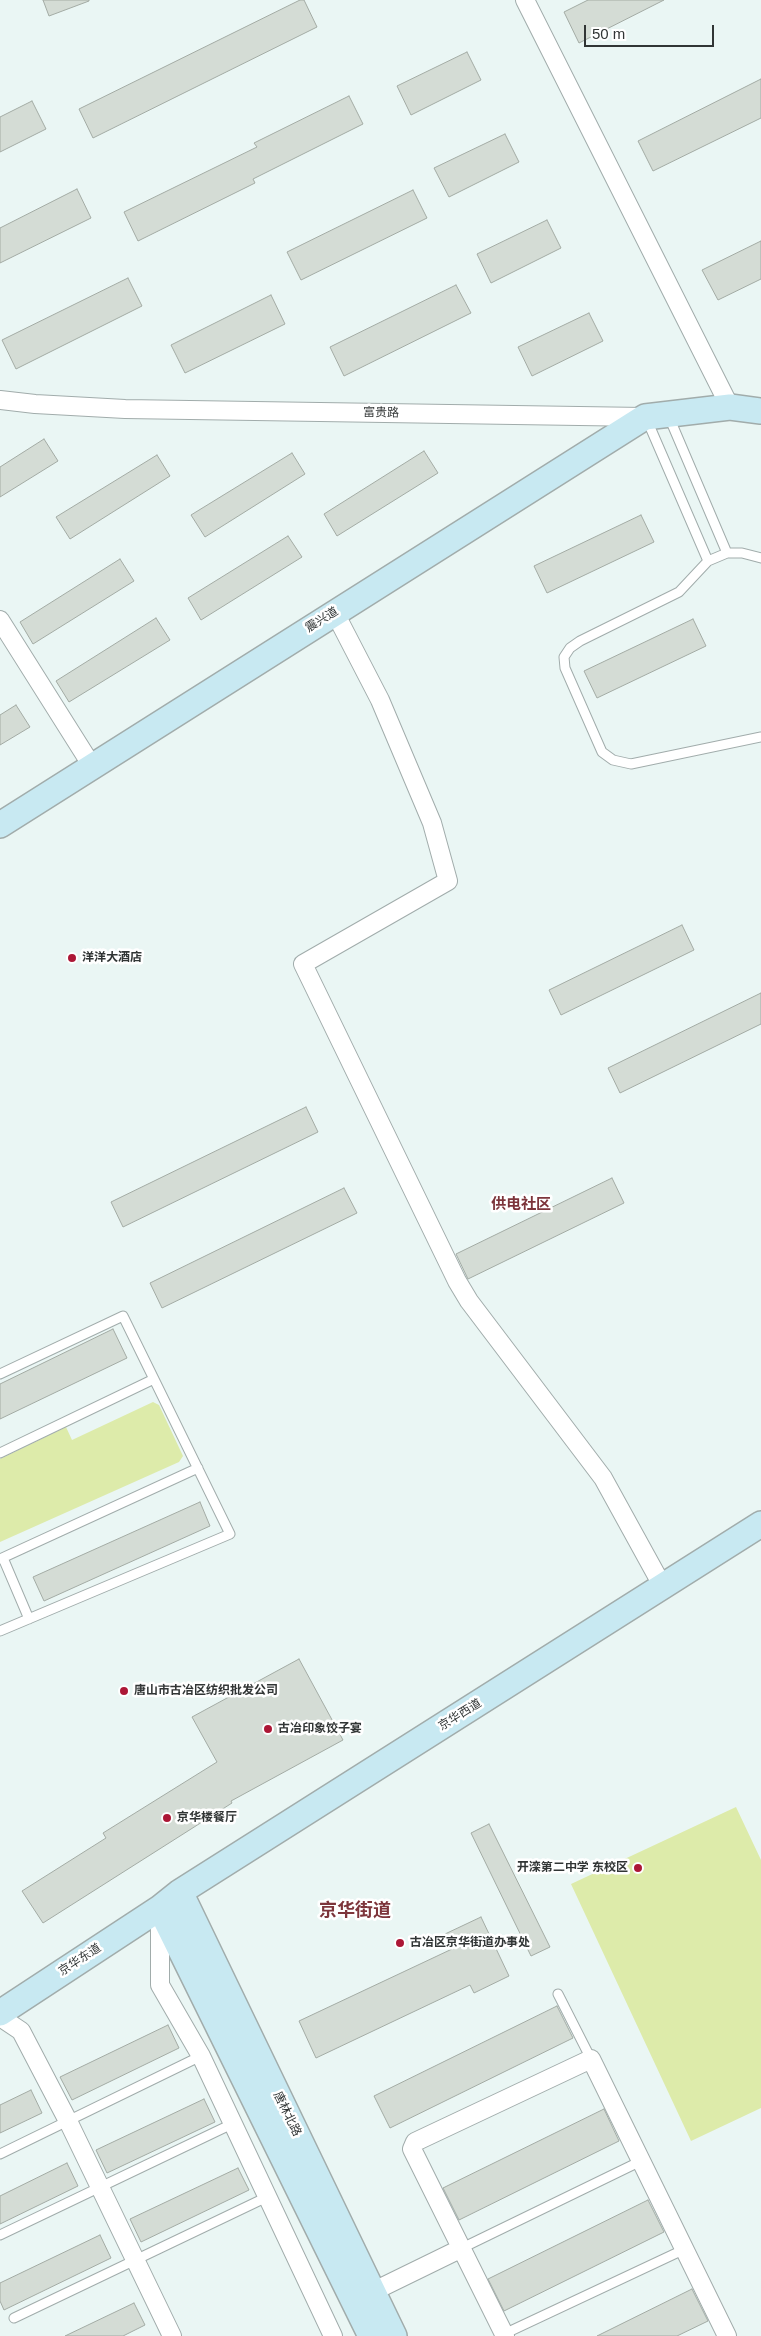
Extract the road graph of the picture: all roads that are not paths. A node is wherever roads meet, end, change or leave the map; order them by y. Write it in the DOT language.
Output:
graph roads {
  1 [pos="526,0"];
  2 [pos="0,400"];
  3 [pos="730,407"];
  4 [pos="761,411"];
  5 [pos="657,416"];
  6 [pos="727,553"];
  7 [pos="761,558"];
  8 [pos="708,561"];
  9 [pos="335,613"];
  10 [pos="0,620"];
  11 [pos="761,737"];
  12 [pos="92,766"];
  13 [pos="0,825"];
  14 [pos="0,1374"];
  15 [pos="154,1379"];
  16 [pos="0,1453"];
  17 [pos="198,1468"];
  18 [pos="761,1524"];
  19 [pos="1,1558"];
  20 [pos="663,1587"];
  21 [pos="29,1619"];
  22 [pos="0,1631"];
  23 [pos="180,1892"];
  24 [pos="160,1908"];
  25 [pos="558,1994"];
  26 [pos="3,2008"];
  27 [pos="200,2056"];
  28 [pos="591,2059"];
  29 [pos="68,2121"];
  30 [pos="232,2124"];
  31 [pos="0,2154"];
  32 [pos="641,2160"];
  33 [pos="100,2187"];
  34 [pos="267,2197"];
  35 [pos="0,2235"];
  36 [pos="460,2249"];
  37 [pos="685,2249"];
  38 [pos="135,2260"];
  39 [pos="372,2292"];
  40 [pos="14,2318"];
  41 [pos="169,2335"];
  42 [pos="504,2335"];
  43 [pos="333,2336"];
  44 [pos="371,2336"];
  45 [pos="394,2336"];
  46 [pos="727,2336"];
  1 -- 3 [label="street"];
  2 -- 5 [label="street, 富贵路"];
  3 -- 4 [label="main road, 富贵路"];
  3 -- 5 [label="main road, 富贵路"];
  5 -- 6 [label="lane"];
  5 -- 8 [label="lane"];
  5 -- 9 [label="main road, 震兴道"];
  6 -- 7 [label="lane"];
  6 -- 8 [label="lane"];
  8 -- 11 [label="lane"];
  9 -- 12 [label="main road, 震兴道"];
  9 -- 20 [label="street"];
  10 -- 12 [label="street"];
  12 -- 13 [label="main road, 震兴道"];
  14 -- 15 [label="lane"];
  15 -- 16 [label="lane"];
  15 -- 17 [label="lane"];
  17 -- 19 [label="lane"];
  17 -- 21 [label="lane"];
  18 -- 20 [label="main road, 京华西道"];
  19 -- 21 [label="lane"];
  20 -- 23 [label="main road, 京华西道"];
  21 -- 22 [label="lane"];
  23 -- 24 [label="main road, 京华西道"];
  23 -- 39 [label="main road, 唐林北路"];
  24 -- 26 [label="main road, 京华东道"];
  24 -- 27 [label="street"];
  24 -- 44 [label="main road, 唐林北路"];
  25 -- 28 [label="lane"];
  26 -- 29 [label="street"];
  27 -- 29 [label="lane"];
  27 -- 30 [label="street"];
  28 -- 32 [label="street"];
  28 -- 36 [label="street"];
  29 -- 31 [label="lane"];
  29 -- 33 [label="street"];
  30 -- 33 [label="lane"];
  30 -- 34 [label="street"];
  32 -- 36 [label="lane"];
  32 -- 37 [label="street"];
  33 -- 35 [label="lane"];
  33 -- 38 [label="street"];
  34 -- 38 [label="lane"];
  34 -- 43 [label="street"];
  36 -- 39 [label="street"];
  36 -- 42 [label="street"];
  37 -- 42 [label="lane"];
  37 -- 46 [label="street"];
  38 -- 40 [label="lane"];
  38 -- 41 [label="street"];
  39 -- 45 [label="main road, 唐林北路"];
}
